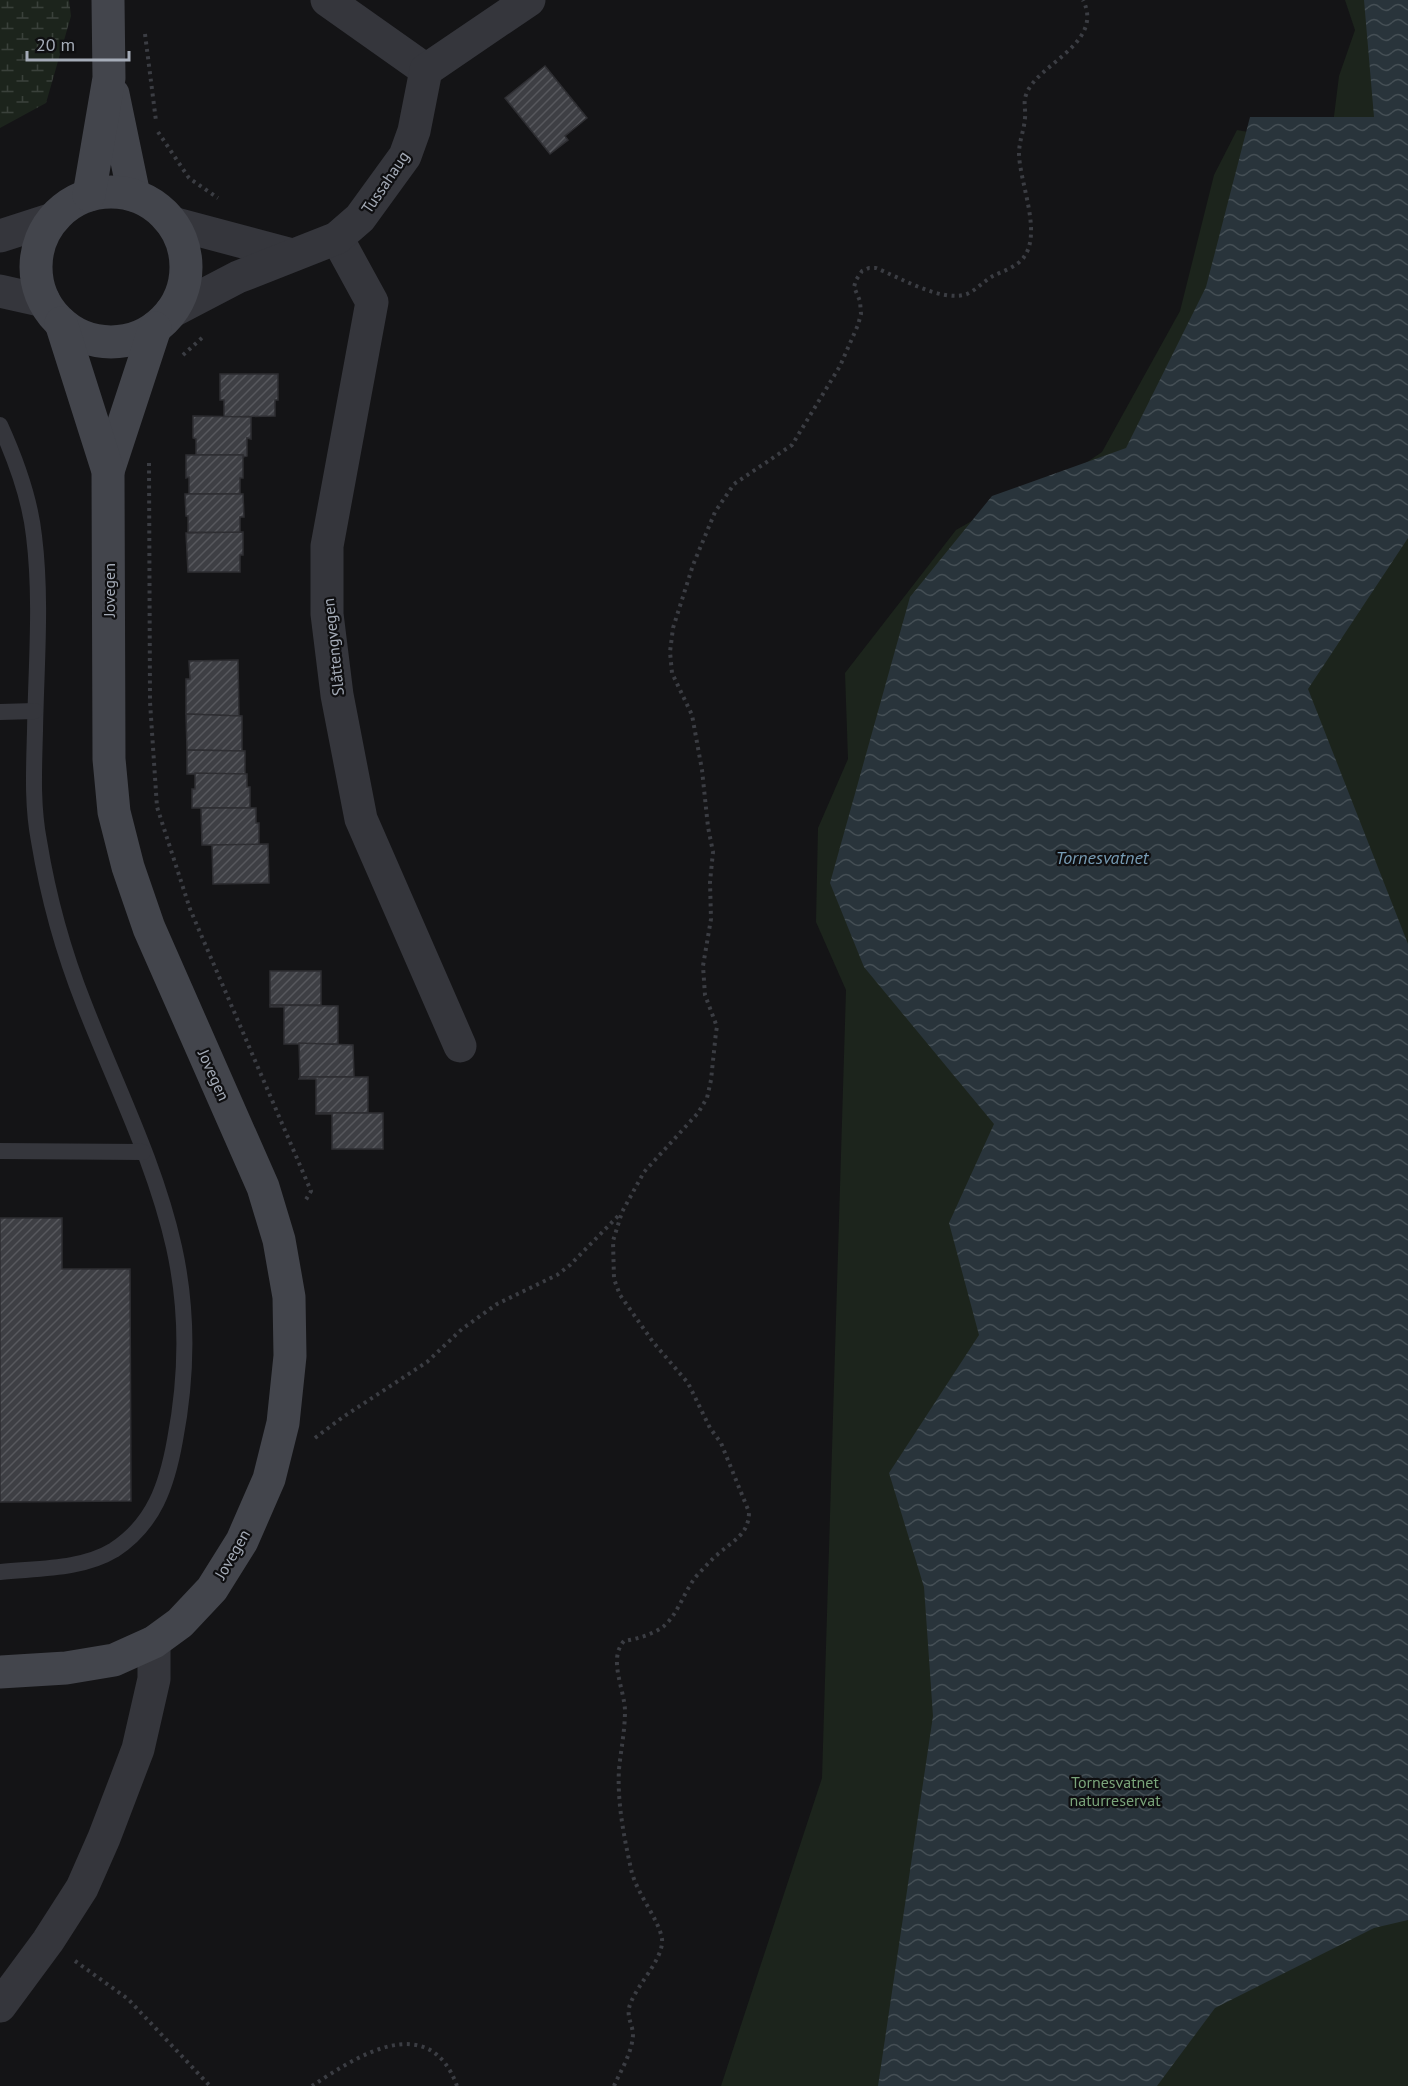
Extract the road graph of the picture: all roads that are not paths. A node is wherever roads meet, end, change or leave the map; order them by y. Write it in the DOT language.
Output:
graph roads {
  1 [pos="108,0"];
  2 [pos="327,0"];
  3 [pos="529,0"];
  4 [pos="426,69"];
  5 [pos="110,78"];
  6 [pos="89,195"];
  7 [pos="134,195"];
  8 [pos="53,219"];
  9 [pos="172,223"];
  10 [pos="0,236"];
  11 [pos="337,238"];
  12 [pos="292,255"];
  13 [pos="0,291"];
  14 [pos="52,312"];
  15 [pos="163,320"];
  16 [pos="0,425"];
  17 [pos="108,471"];
  18 [pos="35,711"];
  19 [pos="0,712"];
  20 [pos="460,1046"];
  21 [pos="0,1151"];
  22 [pos="143,1152"];
  23 [pos="0,1572"];
  24 [pos="154,1642"];
  25 [pos="0,1672"];
  26 [pos="0,2006"];
  1 -- 5 [label="street"];
  2 -- 4 [label="street"];
  3 -- 4 [label="street"];
  4 -- 11 [label="street, Tussahaug"];
  5 -- 6 [label="street"];
  5 -- 7 [label="street"];
  6 -- 7 [label="street"];
  6 -- 8 [label="street"];
  7 -- 9 [label="street"];
  8 -- 10 [label="street"];
  8 -- 14 [label="street"];
  9 -- 12 [label="street"];
  9 -- 15 [label="street"];
  11 -- 12 [label="street, Tussahaug"];
  11 -- 20 [label="street, Slåttengvegen"];
  12 -- 15 [label="street, Tussahaug"];
  13 -- 14 [label="street"];
  14 -- 15 [label="street"];
  14 -- 17 [label="street, Jovegen"];
  15 -- 17 [label="street, Jovegen"];
  16 -- 18 [label="lane"];
  17 -- 24 [label="street, Jovegen"];
  18 -- 19 [label="lane"];
  18 -- 22 [label="lane"];
  21 -- 22 [label="lane"];
  22 -- 23 [label="lane"];
  24 -- 25 [label="street, Jovegen"];
  24 -- 26 [label="street"];
}
